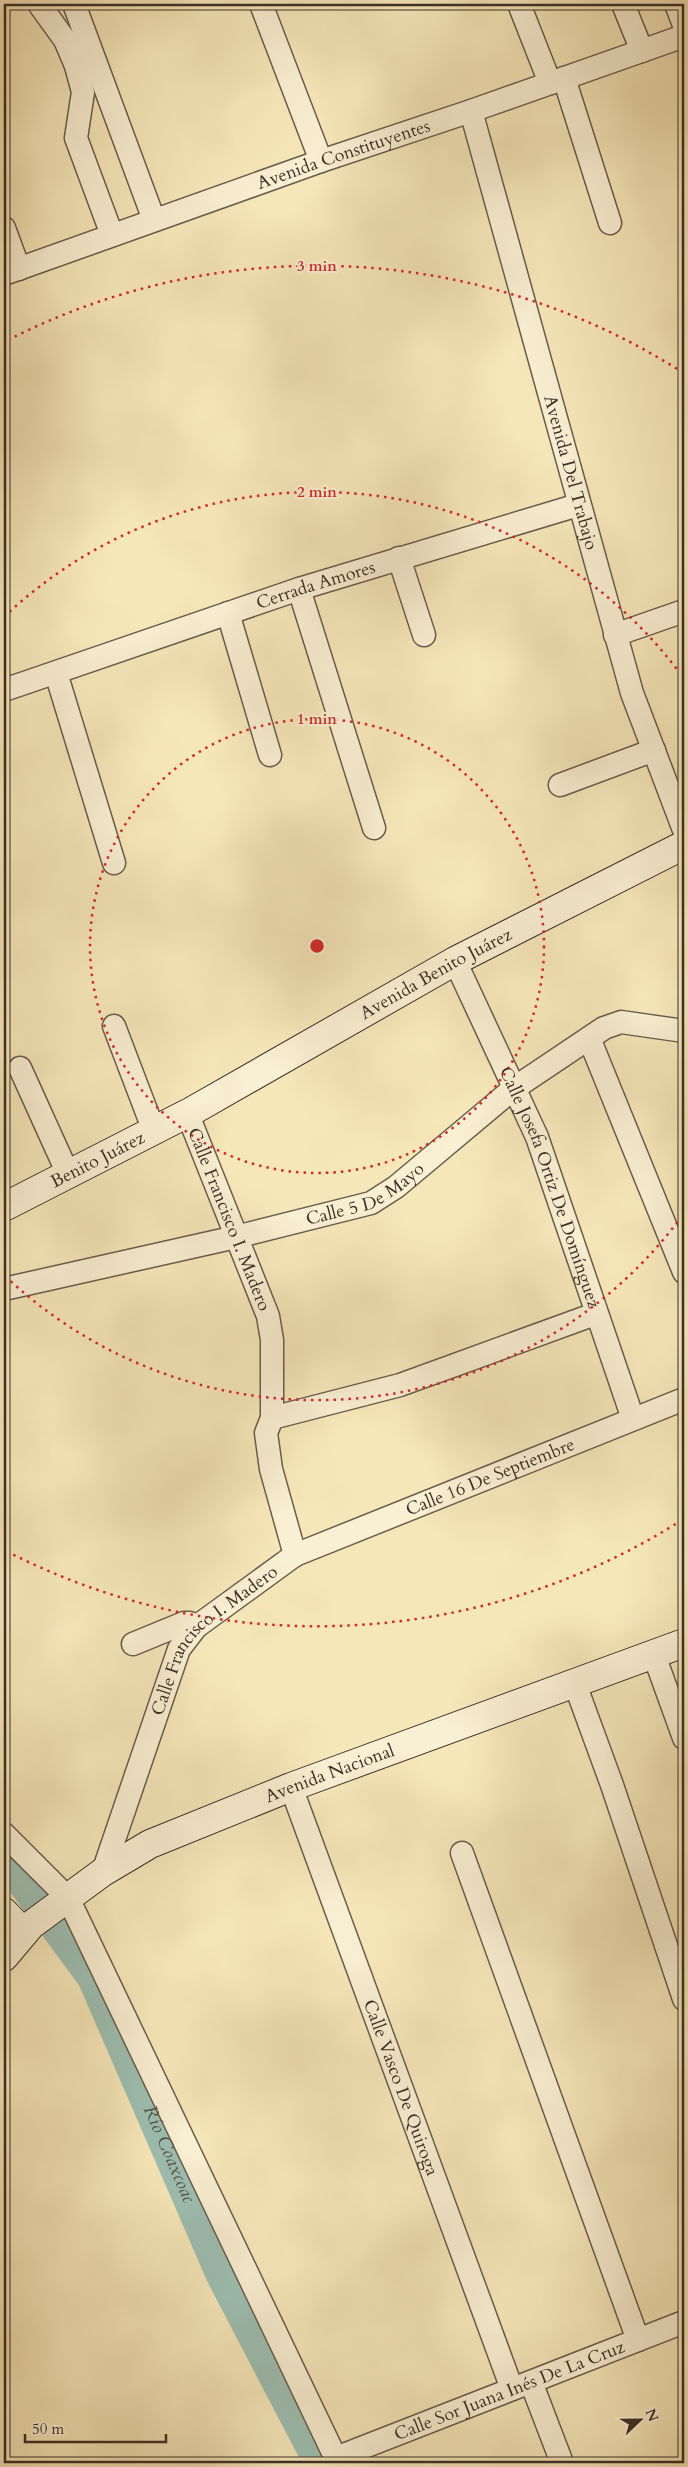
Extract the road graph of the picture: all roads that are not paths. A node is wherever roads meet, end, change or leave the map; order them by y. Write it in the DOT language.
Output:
graph roads {
  1 [pos="39,4"];
  2 [pos="74,4"];
  3 [pos="261,4"];
  4 [pos="519,4"];
  5 [pos="623,4"];
  6 [pos="676,4"];
  7 [pos="684,25"];
  8 [pos="684,36"];
  9 [pos="642,51"];
  10 [pos="557,80"];
  11 [pos="471,111"];
  12 [pos="321,161"];
  13 [pos="154,220"];
  14 [pos="610,223"];
  15 [pos="4,228"];
  16 [pos="112,235"];
  17 [pos="11,272"];
  18 [pos="578,505"];
  19 [pos="399,558"];
  20 [pos="299,589"];
  21 [pos="684,611"];
  22 [pos="228,613"];
  23 [pos="424,635"];
  24 [pos="615,635"];
  25 [pos="56,674"];
  26 [pos="4,690"];
  27 [pos="654,750"];
  28 [pos="270,755"];
  29 [pos="560,785"];
  30 [pos="374,828"];
  31 [pos="684,830"];
  32 [pos="684,845"];
  33 [pos="114,863"];
  34 [pos="455,961"];
  35 [pos="114,1026"];
  36 [pos="684,1031"];
  37 [pos="589,1038"];
  38 [pos="20,1068"];
  39 [pos="513,1089"];
  40 [pos="192,1111"];
  41 [pos="154,1130"];
  42 [pos="68,1174"];
  43 [pos="4,1207"];
  44 [pos="236,1237"];
  45 [pos="684,1272"];
  46 [pos="4,1289"];
  47 [pos="595,1314"];
  48 [pos="684,1399"];
  49 [pos="272,1418"];
  50 [pos="633,1420"];
  51 [pos="296,1555"];
  52 [pos="196,1627"];
  53 [pos="684,1643"];
  54 [pos="133,1644"];
  55 [pos="654,1655"];
  56 [pos="575,1684"];
  57 [pos="684,1738"];
  58 [pos="291,1787"];
  59 [pos="4,1834"];
  60 [pos="462,1853"];
  61 [pos="104,1872"];
  62 [pos="63,1902"];
  63 [pos="4,1912"];
  64 [pos="27,1928"];
  65 [pos="4,1957"];
  66 [pos="684,1999"];
  67 [pos="684,2322"];
  68 [pos="638,2340"];
  69 [pos="521,2385"];
  70 [pos="337,2461"];
  71 [pos="562,2463"];
  1 -- 16 [label="street"];
  2 -- 13 [label="street"];
  3 -- 12 [label="street"];
  4 -- 10 [label="street"];
  5 -- 9 [label="street"];
  6 -- 7 [label="street"];
  8 -- 9 [label="street, Avenida Constituyentes"];
  9 -- 10 [label="street, Avenida Constituyentes"];
  10 -- 11 [label="street, Avenida Constituyentes"];
  10 -- 14 [label="street"];
  11 -- 12 [label="street, Avenida Constituyentes"];
  11 -- 18 [label="street, Avenida Del Trabajo"];
  12 -- 13 [label="street, Avenida Constituyentes"];
  13 -- 16 [label="street, Avenida Constituyentes"];
  15 -- 17 [label="street"];
  16 -- 17 [label="street, Avenida Constituyentes"];
  18 -- 19 [label="street, Cerrada Amores"];
  18 -- 24 [label="street, Avenida Del Trabajo"];
  19 -- 20 [label="street, Cerrada Amores"];
  19 -- 23 [label="street"];
  20 -- 22 [label="street, Cerrada Amores"];
  20 -- 30 [label="street"];
  21 -- 24 [label="street"];
  22 -- 25 [label="street, Cerrada Amores"];
  22 -- 28 [label="street"];
  24 -- 27 [label="street, Avenida Del Trabajo"];
  25 -- 26 [label="street, Cerrada Amores"];
  25 -- 33 [label="street"];
  27 -- 29 [label="street"];
  27 -- 31 [label="street, Avenida Del Trabajo"];
  32 -- 34 [label="street, Avenida Benito Juárez"];
  34 -- 39 [label="street, Calle Josefa Ortiz De Domínguez"];
  34 -- 40 [label="street, Avenida Benito Juárez"];
  35 -- 41 [label="street"];
  36 -- 37 [label="street, Calle 5 De Mayo"];
  37 -- 39 [label="street, Calle 5 De Mayo"];
  37 -- 45 [label="street"];
  38 -- 42 [label="street"];
  39 -- 44 [label="street, Calle 5 De Mayo"];
  39 -- 47 [label="street, Calle Josefa Ortiz De Domínguez"];
  40 -- 41 [label="street, Benito Juárez"];
  40 -- 44 [label="street, Calle Francisco I. Madero"];
  41 -- 42 [label="street, Benito Juárez"];
  42 -- 43 [label="street, Benito Juárez"];
  44 -- 46 [label="street, Calle 5 De Mayo"];
  44 -- 49 [label="street, Calle Francisco I. Madero"];
  47 -- 49 [label="street"];
  47 -- 50 [label="street, Calle Josefa Ortiz De Domínguez"];
  48 -- 50 [label="street, Calle 16 De Septiembre"];
  49 -- 51 [label="street, Calle Francisco I. Madero"];
  50 -- 51 [label="street, Calle 16 De Septiembre"];
  51 -- 52 [label="street, Calle Francisco I. Madero"];
  52 -- 54 [label="street"];
  52 -- 61 [label="street, Calle Francisco I. Madero"];
  53 -- 55 [label="street, Avenida Nacional"];
  55 -- 56 [label="street, Avenida Nacional"];
  55 -- 57 [label="street"];
  56 -- 58 [label="street, Avenida Nacional"];
  56 -- 66 [label="street"];
  58 -- 61 [label="street, Avenida Nacional"];
  58 -- 69 [label="street, Calle Vasco De Quiroga"];
  59 -- 62 [label="street"];
  60 -- 68 [label="street"];
  61 -- 62 [label="street, Avenida Nacional"];
  62 -- 64 [label="street, Avenida Nacional"];
  62 -- 70 [label="street"];
  63 -- 64 [label="street"];
  64 -- 65 [label="street, Avenida Nacional"];
  67 -- 68 [label="street, Calle Sor Juana Inés De La Cruz"];
  68 -- 69 [label="street, Calle Sor Juana Inés De La Cruz"];
  69 -- 70 [label="street, Calle Sor Juana Inés De La Cruz"];
  69 -- 71 [label="street, Calle Vasco De Quiroga"];
}
